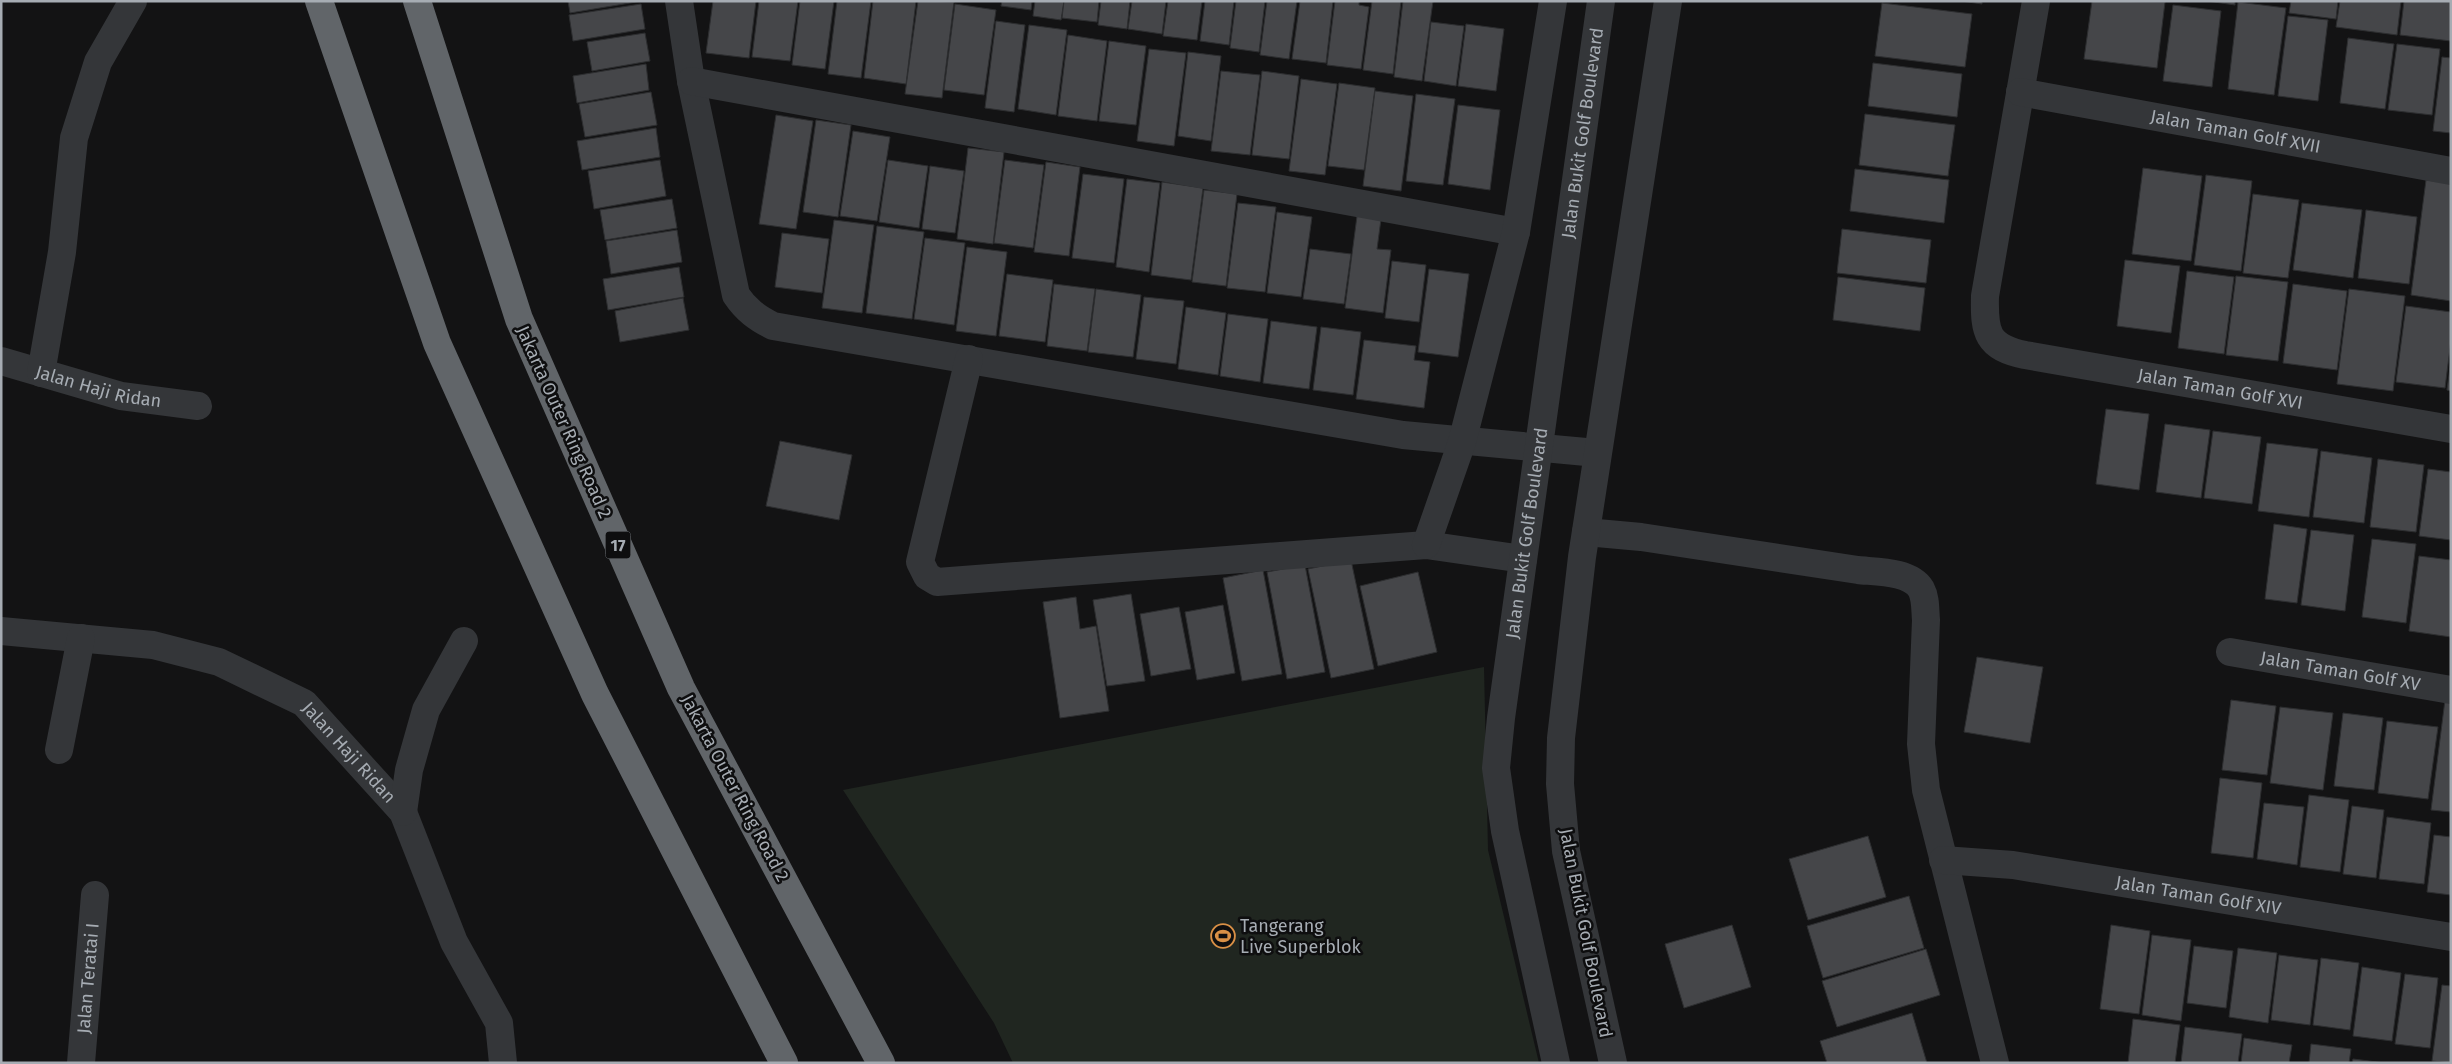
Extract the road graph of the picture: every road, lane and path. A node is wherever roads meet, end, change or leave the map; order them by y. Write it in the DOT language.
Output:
graph roads {
  1 [pos="133,1"];
  2 [pos="319,1"];
  3 [pos="417,1"];
  4 [pos="679,1"];
  5 [pos="1553,1"];
  6 [pos="1601,1"];
  7 [pos="1668,1"];
  8 [pos="2036,1"];
  9 [pos="691,81"];
  10 [pos="2020,92"];
  11 [pos="2451,171"];
  12 [pos="1516,232"];
  13 [pos="969,359"];
  14 [pos="1,361"];
  15 [pos="42,373"];
  16 [pos="198,406"];
  17 [pos="2451,429"];
  18 [pos="1462,442"];
  19 [pos="1539,448"];
  20 [pos="1597,453"];
  21 [pos="1586,532"];
  22 [pos="1426,545"];
  23 [pos="1523,559"];
  24 [pos="1,631"];
  25 [pos="80,638"];
  26 [pos="464,641"];
  27 [pos="2230,652"];
  28 [pos="2451,690"];
  29 [pos="59,750"];
  30 [pos="403,812"];
  31 [pos="1943,860"];
  32 [pos="96,895"];
  33 [pos="2451,938"];
  34 [pos="81,1063"];
  35 [pos="503,1063"];
  36 [pos="784,1063"];
  37 [pos="881,1063"];
  38 [pos="1556,1063"];
  39 [pos="1612,1063"];
  40 [pos="1995,1063"];
  1 -- 15 [label="street"];
  2 -- 36 [label="highway"];
  3 -- 37 [label="highway, Jakarta Outer Ring Road 2 / 17"];
  4 -- 9 [label="street"];
  5 -- 12 [label="street"];
  6 -- 19 [label="street, Jalan Bukit Golf Boulevard"];
  7 -- 20 [label="street, Jalan Bukit Golf Boulevard"];
  8 -- 10 [label="street"];
  9 -- 12 [label="street"];
  9 -- 13 [label="street"];
  10 -- 11 [label="street, Jalan Taman Golf XVII"];
  10 -- 17 [label="street, Jalan Taman Golf XVI"];
  12 -- 18 [label="street"];
  13 -- 18 [label="street"];
  13 -- 22 [label="street"];
  14 -- 15 [label="street, Jalan Haji Ridan"];
  15 -- 16 [label="street, Jalan Haji Ridan"];
  18 -- 19 [label="street"];
  18 -- 22 [label="street"];
  19 -- 20 [label="street"];
  19 -- 23 [label="street, Jalan Bukit Golf Boulevard"];
  20 -- 21 [label="street, Jalan Bukit Golf Boulevard"];
  21 -- 31 [label="street"];
  21 -- 39 [label="street, Jalan Bukit Golf Boulevard"];
  22 -- 23 [label="street"];
  23 -- 38 [label="street, Jalan Bukit Golf Boulevard"];
  24 -- 25 [label="street, Jalan Haji Ridan"];
  25 -- 29 [label="street"];
  25 -- 30 [label="street, Jalan Haji Ridan"];
  26 -- 30 [label="street"];
  27 -- 28 [label="street, Jalan Taman Golf XV"];
  30 -- 35 [label="street, Jalan Haji Ridan"];
  31 -- 33 [label="street, Jalan Taman Golf XIV"];
  31 -- 40 [label="street"];
  32 -- 34 [label="street, Jalan Teratai I"];
}
